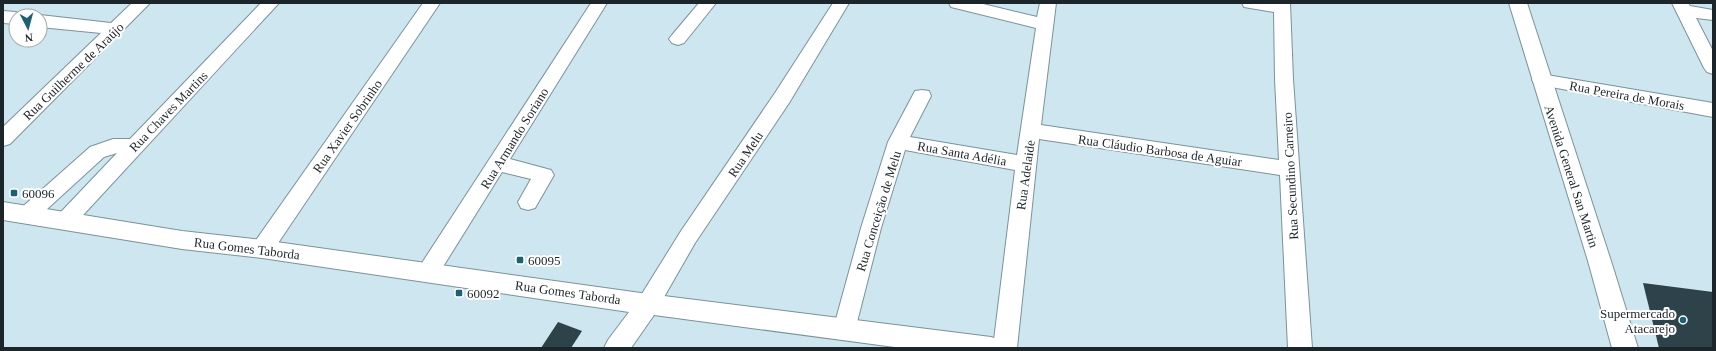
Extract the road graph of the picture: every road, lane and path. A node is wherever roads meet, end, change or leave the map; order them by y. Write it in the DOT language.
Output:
graph roads {
  1 [pos="142,3"];
  2 [pos="271,3"];
  3 [pos="432,3"];
  4 [pos="599,3"];
  5 [pos="708,3"];
  6 [pos="841,3"];
  7 [pos="957,3"];
  8 [pos="1048,3"];
  9 [pos="1250,3"];
  10 [pos="1518,3"];
  11 [pos="1283,5"];
  12 [pos="1681,7"];
  13 [pos="1713,15"];
  14 [pos="48,22"];
  15 [pos="1046,26"];
  16 [pos="116,29"];
  17 [pos="678,39"];
  18 [pos="1713,68"];
  19 [pos="1541,80"];
  20 [pos="922,96"];
  21 [pos="1713,110"];
  22 [pos="1031,131"];
  23 [pos="3,139"];
  24 [pos="898,142"];
  25 [pos="135,146"];
  26 [pos="498,162"];
  27 [pos="1026,164"];
  28 [pos="1290,169"];
  29 [pos="528,202"];
  30 [pos="3,211"];
  31 [pos="27,215"];
  32 [pos="66,220"];
  33 [pos="262,249"];
  34 [pos="428,272"];
  35 [pos="648,304"];
  36 [pos="844,330"];
  37 [pos="617,348"];
  38 [pos="992,348"];
  39 [pos="1005,348"];
  40 [pos="1300,348"];
  41 [pos="1625,348"];
  1 -- 16 [label="street, Rua Guilherme de Araújo"];
  2 -- 25 [label="street, Rua Chaves Martins"];
  3 -- 33 [label="street, Rua Xavier Sobrinho"];
  4 -- 26 [label="street, Rua Armando Soriano"];
  5 -- 17 [label="street"];
  6 -- 35 [label="street, Rua Melu"];
  7 -- 15 [label="street"];
  8 -- 15 [label="street, Rua Adelaide"];
  9 -- 11 [label="street"];
  10 -- 19 [label="main road, Avenida General San Martin"];
  11 -- 28 [label="street, Rua Secundino Carneiro"];
  12 -- 13 [label="street"];
  12 -- 18 [label="street"];
  14 -- 16 [label="street"];
  15 -- 22 [label="street, Rua Adelaide"];
  16 -- 23 [label="street, Rua Guilherme de Araújo"];
  19 -- 21 [label="street, Rua Pereira de Morais"];
  19 -- 41 [label="main road, Avenida General San Martin"];
  20 -- 24 [label="street, Rua Conceição de Melu"];
  22 -- 27 [label="street, Rua Adelaide"];
  22 -- 28 [label="street, Rua Cláudio Barbosa de Aguiar"];
  24 -- 27 [label="street, Rua Santa Adélia"];
  24 -- 36 [label="street, Rua Conceição de Melu"];
  25 -- 31 [label="street"];
  25 -- 32 [label="street, Rua Chaves Martins"];
  26 -- 29 [label="street"];
  26 -- 34 [label="street, Rua Armando Soriano"];
  27 -- 39 [label="street, Rua Adelaide"];
  28 -- 40 [label="street, Rua Secundino Carneiro"];
  30 -- 31 [label="main road, Rua Gomes Taborda"];
  31 -- 32 [label="main road, Rua Gomes Taborda"];
  32 -- 33 [label="main road, Rua Gomes Taborda"];
  33 -- 34 [label="main road, Rua Gomes Taborda"];
  34 -- 35 [label="main road, Rua Gomes Taborda"];
  35 -- 36 [label="main road, Rua Gomes Taborda"];
  35 -- 37 [label="main road"];
  36 -- 38 [label="main road, Rua Gomes Taborda"];
}
